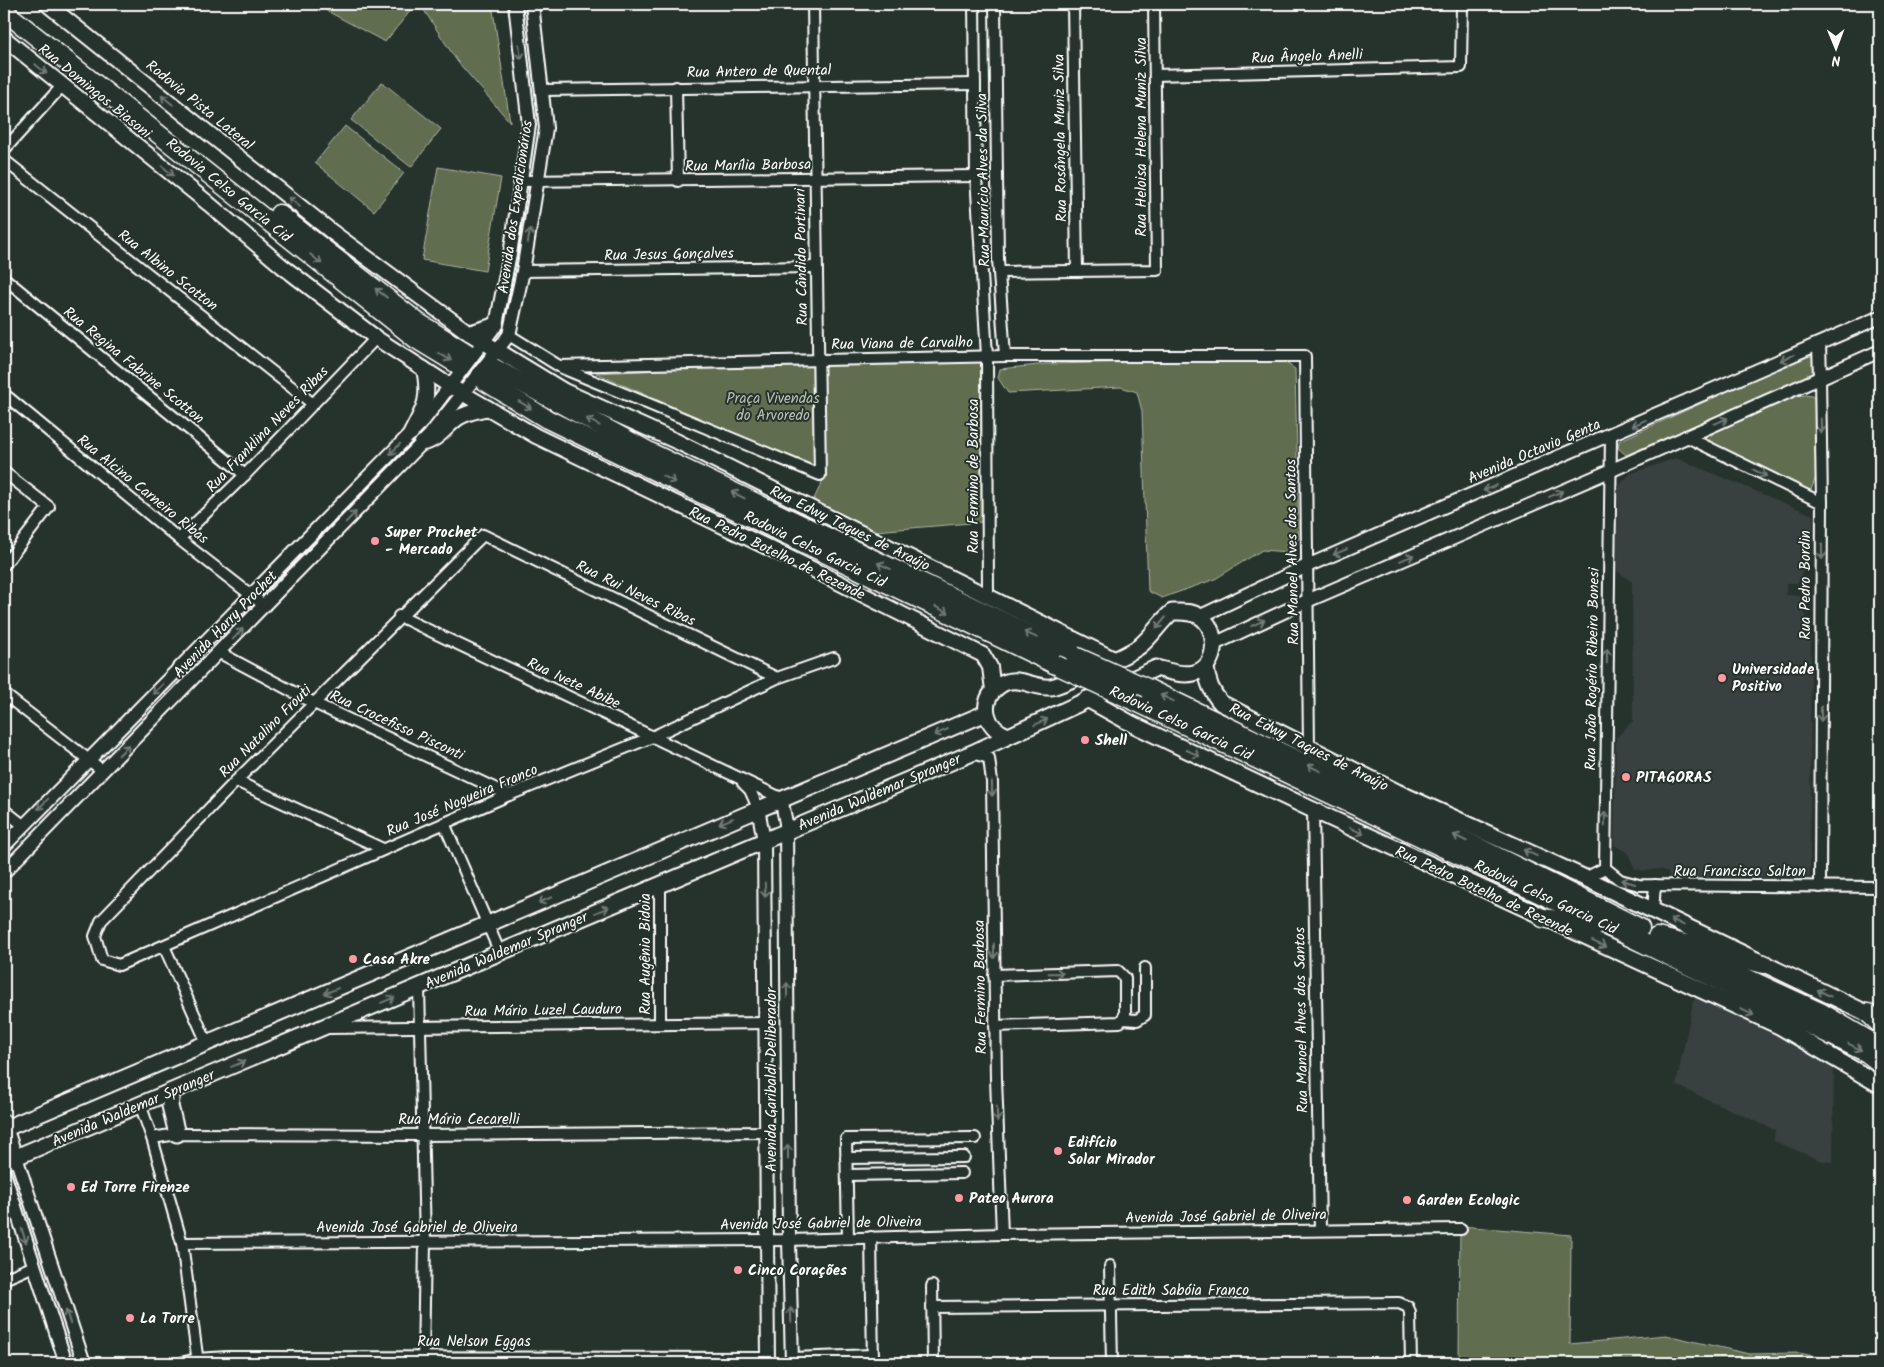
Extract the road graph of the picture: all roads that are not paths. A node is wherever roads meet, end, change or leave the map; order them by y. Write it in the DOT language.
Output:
graph roads {
  1 [pos="14,4"];
  2 [pos="47,4"];
  3 [pos="514,4"];
  4 [pos="532,4"];
  5 [pos="813,4"];
  6 [pos="974,4"];
  7 [pos="995,4"];
  8 [pos="1072,4"];
  9 [pos="1154,4"];
  10 [pos="1462,4"];
  11 [pos="4,11"];
  12 [pos="4,38"];
  13 [pos="1155,75"];
  14 [pos="975,84"];
  15 [pos="814,85"];
  16 [pos="62,86"];
  17 [pos="676,87"];
  18 [pos="543,90"];
  19 [pos="4,150"];
  20 [pos="4,160"];
  21 [pos="976,176"];
  22 [pos="815,179"];
  23 [pos="520,181"];
  24 [pos="538,181"];
  25 [pos="678,181"];
  26 [pos="816,267"];
  27 [pos="523,271"];
  28 [pos="1077,271"];
  29 [pos="1000,272"];
  30 [pos="4,278"];
  31 [pos="436,311"];
  32 [pos="1880,317"];
  33 [pos="496,325"];
  34 [pos="469,333"];
  35 [pos="509,336"];
  36 [pos="376,338"];
  37 [pos="483,342"];
  38 [pos="1818,344"];
  39 [pos="1880,351"];
  40 [pos="987,356"];
  41 [pos="1005,356"];
  42 [pos="1305,356"];
  43 [pos="818,360"];
  44 [pos="491,366"];
  45 [pos="558,366"];
  46 [pos="424,369"];
  47 [pos="1820,377"];
  48 [pos="450,386"];
  49 [pos="4,394"];
  50 [pos="463,394"];
  51 [pos="583,400"];
  52 [pos="313,404"];
  53 [pos="488,408"];
  54 [pos="411,432"];
  55 [pos="1612,436"];
  56 [pos="1685,436"];
  57 [pos="422,443"];
  58 [pos="1612,470"];
  59 [pos="4,472"];
  60 [pos="245,475"];
  61 [pos="1822,503"];
  62 [pos="483,535"];
  63 [pos="179,539"];
  64 [pos="4,565"];
  65 [pos="1307,566"];
  66 [pos="252,595"];
  67 [pos="988,596"];
  68 [pos="1307,600"];
  69 [pos="265,606"];
  70 [pos="399,616"];
  71 [pos="1201,616"];
  72 [pos="1214,644"];
  73 [pos="220,653"];
  74 [pos="834,658"];
  75 [pos="1114,659"];
  76 [pos="1206,667"];
  77 [pos="777,678"];
  78 [pos="993,690"];
  79 [pos="4,694"];
  80 [pos="1087,699"];
  81 [pos="314,703"];
  82 [pos="986,712"];
  83 [pos="1008,736"];
  84 [pos="652,737"];
  85 [pos="1309,748"];
  86 [pos="972,753"];
  87 [pos="87,759"];
  88 [pos="103,771"];
  89 [pos="737,777"];
  90 [pos="236,781"];
  91 [pos="509,795"];
  92 [pos="781,798"];
  93 [pos="758,808"];
  94 [pos="4,810"];
  95 [pos="1313,810"];
  96 [pos="444,823"];
  97 [pos="23,825"];
  98 [pos="786,831"];
  99 [pos="764,841"];
  100 [pos="4,846"];
  101 [pos="382,849"];
  102 [pos="1604,868"];
  103 [pos="4,872"];
  104 [pos="1585,878"];
  105 [pos="660,886"];
  106 [pos="1656,886"];
  107 [pos="1820,886"];
  108 [pos="1880,888"];
  109 [pos="1653,911"];
  110 [pos="1542,918"];
  111 [pos="488,924"];
  112 [pos="1612,928"];
  113 [pos="1657,937"];
  114 [pos="164,946"];
  115 [pos="500,953"];
  116 [pos="102,960"];
  117 [pos="1764,964"];
  118 [pos="1144,968"];
  119 [pos="994,975"];
  120 [pos="419,987"];
  121 [pos="1123,1019"];
  122 [pos="1876,1019"];
  123 [pos="660,1023"];
  124 [pos="767,1023"];
  125 [pos="421,1026"];
  126 [pos="995,1026"];
  127 [pos="320,1028"];
  128 [pos="207,1043"];
  129 [pos="1880,1047"];
  130 [pos="1880,1063"];
  131 [pos="1880,1085"];
  132 [pos="172,1093"];
  133 [pos="140,1104"];
  134 [pos="5,1126"];
  135 [pos="767,1132"];
  136 [pos="177,1134"];
  137 [pos="422,1135"];
  138 [pos="152,1138"];
  139 [pos="976,1138"];
  140 [pos="964,1157"];
  141 [pos="846,1158"];
  142 [pos="10,1160"];
  143 [pos="4,1173"];
  144 [pos="962,1173"];
  145 [pos="847,1175"];
  146 [pos="1461,1229"];
  147 [pos="1320,1230"];
  148 [pos="1002,1234"];
  149 [pos="871,1237"];
  150 [pos="848,1238"];
  151 [pos="768,1240"];
  152 [pos="789,1240"];
  153 [pos="425,1242"];
  154 [pos="182,1243"];
  155 [pos="34,1266"];
  156 [pos="1110,1266"];
  157 [pos="4,1279"];
  158 [pos="932,1286"];
  159 [pos="1110,1306"];
  160 [pos="932,1307"];
  161 [pos="423,1359"];
  162 [pos="873,1359"];
  163 [pos="792,1360"];
  164 [pos="198,1361"];
  165 [pos="768,1361"];
  166 [pos="66,1363"];
  167 [pos="83,1363"];
  168 [pos="181,1363"];
  169 [pos="933,1363"];
  170 [pos="1112,1363"];
  171 [pos="1411,1363"];
  11 -- 1 [label="highway, Rodovia Celso Garcia Cid, one-way"];
  31 -- 2 [label="main road, Rodovia Pista Lateral, one-way"];
  3 -- 23 [label="street, Avenida dos Expedicionários, one-way"];
  4 -- 18 [label="street, Avenida dos Expedicionários"];
  5 -- 15 [label="street, Rua Cândido Portinari"];
  6 -- 14 [label="street, Rua Fermino de Barbosa"];
  7 -- 29 [label="street, Rua Maurício Alves da Silva"];
  8 -- 28 [label="street, Rua Rosângela Muniz Silva"];
  9 -- 13 [label="street, Rua Heloisa Helena Muniz Silva"];
  10 -- 13 [label="street, Rua Ângelo Anelli"];
  12 -- 16 [label="main road, Rua Domingos Biasoni, one-way"];
  13 -- 28 [label="street, Rua Heloisa Helena Muniz Silva"];
  14 -- 15 [label="street, Rua Antero de Quental"];
  14 -- 21 [label="street, Rua Fermino de Barbosa"];
  15 -- 17 [label="street, Rua Antero de Quental"];
  15 -- 22 [label="street, Rua Cândido Portinari"];
  16 -- 19 [label="street"];
  16 -- 36 [label="main road, Rua Domingos Biasoni, one-way"];
  17 -- 18 [label="street, Rua Antero de Quental"];
  17 -- 25 [label="street"];
  18 -- 24 [label="street, Avenida dos Expedicionários"];
  20 -- 52 [label="street, Rua Albino Scotton"];
  21 -- 22 [label="street, Rua Marília Barbosa"];
  21 -- 40 [label="street, Rua Fermino de Barbosa"];
  22 -- 25 [label="street, Rua Marília Barbosa"];
  22 -- 26 [label="street, Rua Cândido Portinari"];
  23 -- 24 [label="street, Rua Marília Barbosa"];
  23 -- 33 [label="street, Avenida dos Expedicionários"];
  24 -- 25 [label="street, Rua Marília Barbosa"];
  27 -- 24 [label="street, Avenida dos Expedicionários, one-way"];
  26 -- 27 [label="street, Rua Jesus Gonçalves"];
  26 -- 43 [label="street, Rua Cândido Portinari"];
  27 -- 35 [label="street, Avenida dos Expedicionários"];
  28 -- 29 [label="street"];
  29 -- 41 [label="street, Rua Maurício Alves da Silva"];
  30 -- 60 [label="street, Rua Regina Fabrine Scotton"];
  31 -- 34 [label="main road, Rodovia Celso Garcia Cid"];
  32 -- 38 [label="street, Avenida Octavio Genta"];
  33 -- 34 [label="main road"];
  33 -- 37 [label="street, Avenida dos Expedicionários"];
  34 -- 37 [label="main road, Rodovia Celso Garcia Cid"];
  35 -- 44 [label="street, Avenida dos Expedicionários"];
  35 -- 45 [label="street"];
  36 -- 46 [label="main road"];
  36 -- 52 [label="street, Rua Franklina Neves Ribas"];
  37 -- 44 [label="main road, Rodovia Celso Garcia Cid"];
  37 -- 48 [label="street, Avenida dos Expedicionários"];
  38 -- 47 [label="street, Rua Pedro Bordin"];
  38 -- 55 [label="street, Avenida Octavio Genta, one-way"];
  39 -- 47 [label="street"];
  40 -- 41 [label="street, Rua Viana de Carvalho"];
  40 -- 43 [label="street, Rua Viana de Carvalho"];
  40 -- 67 [label="street, Rua Fermino de Barbosa"];
  41 -- 42 [label="street, Rua Viana de Carvalho"];
  42 -- 65 [label="street, Rua Manoel Alves dos Santos"];
  43 -- 45 [label="street, Rua Viana de Carvalho"];
  43 -- 45 [label="street, Rua Cândido Portinari"];
  44 -- 50 [label="street, Avenida dos Expedicionários"];
  44 -- 51 [label="main road, Rodovia Celso Garcia Cid"];
  44 -- 112 [label="highway, Rodovia Celso Garcia Cid, one-way, bridge"];
  113 -- 44 [label="highway, Rodovia Celso Garcia Cid, one-way, bridge"];
  46 -- 48 [label="main road"];
  46 -- 54 [label="main road"];
  56 -- 47 [label="street, one-way"];
  47 -- 61 [label="street, Rua Pedro Bordin, one-way"];
  48 -- 50 [label="main road"];
  48 -- 54 [label="street, Avenida Harry Prochet"];
  49 -- 63 [label="street, Rua Alcino Carneiro Ribas"];
  50 -- 53 [label="main road"];
  50 -- 57 [label="street, Avenida Harry Prochet"];
  51 -- 67 [label="main road, Rua Edwy Taques de Araújo"];
  52 -- 60 [label="street, Rua Franklina Neves Ribas"];
  53 -- 57 [label="main road"];
  53 -- 78 [label="main road, Rua Pedro Botelho de Rezende"];
  54 -- 57 [label="street"];
  54 -- 66 [label="street, Avenida Harry Prochet, one-way"];
  55 -- 58 [label="street"];
  55 -- 65 [label="street, Avenida Octavio Genta, one-way"];
  56 -- 58 [label="street"];
  56 -- 61 [label="street, one-way"];
  69 -- 57 [label="street, Avenida Harry Prochet, one-way"];
  68 -- 58 [label="street, one-way"];
  102 -- 58 [label="street, Rua João Rogério Ribeiro Bonesi, one-way"];
  59 -- 64 [label="street"];
  60 -- 63 [label="street, Rua Franklina Neves Ribas"];
  61 -- 107 [label="street, Rua Pedro Bordin, one-way"];
  62 -- 70 [label="street, Rua Natalino Frouti"];
  62 -- 77 [label="street, Rua Rui Neves Ribas"];
  63 -- 66 [label="street, Rua Alcino Carneiro Ribas"];
  65 -- 68 [label="street, Rua Manoel Alves dos Santos"];
  65 -- 71 [label="street, Avenida Octavio Genta"];
  66 -- 69 [label="street, Rua Alcino Carneiro Ribas"];
  66 -- 87 [label="street, Avenida Harry Prochet, one-way"];
  67 -- 75 [label="main road, Rua Edwy Taques de Araújo"];
  72 -- 68 [label="street, one-way"];
  68 -- 85 [label="street, Rua Manoel Alves dos Santos"];
  73 -- 69 [label="street, Avenida Harry Prochet, one-way"];
  70 -- 81 [label="street, Rua Natalino Frouti"];
  70 -- 84 [label="street, Rua Ivete Abibe"];
  71 -- 72 [label="main road"];
  71 -- 75 [label="main road, one-way"];
  72 -- 76 [label="main road"];
  73 -- 81 [label="street, Rua Crocefisso Pisconti"];
  88 -- 73 [label="street, Avenida Harry Prochet, one-way"];
  74 -- 77 [label="street, Rua José Nogueira Franco"];
  75 -- 78 [label="main road"];
  76 -- 80 [label="main road, Avenida Waldemar Spranger"];
  76 -- 85 [label="main road, Rua Edwy Taques de Araújo"];
  77 -- 84 [label="street, Rua José Nogueira Franco"];
  78 -- 82 [label="main road"];
  79 -- 87 [label="street"];
  83 -- 80 [label="main road, Avenida Waldemar Spranger, one-way"];
  80 -- 95 [label="main road, Rua Pedro Botelho de Rezende, one-way"];
  81 -- 90 [label="street, Rua Natalino Frouti"];
  81 -- 91 [label="street, Rua Crocefisso Pisconti"];
  82 -- 83 [label="main road"];
  82 -- 92 [label="main road, Avenida Waldemar Spranger, one-way"];
  83 -- 86 [label="main road, Avenida Waldemar Spranger"];
  84 -- 89 [label="street, Rua Ivete Abibe"];
  84 -- 91 [label="street, Rua José Nogueira Franco"];
  104 -- 85 [label="main road, Rua Edwy Taques de Araújo, one-way"];
  86 -- 98 [label="main road, Avenida Waldemar Spranger"];
  86 -- 119 [label="street, Rua Fermino Barbosa, one-way"];
  87 -- 88 [label="street"];
  87 -- 97 [label="street, Avenida Harry Prochet, one-way"];
  88 -- 103 [label="street, Avenida Harry Prochet"];
  89 -- 92 [label="street, Rua Ivete Abibe"];
  89 -- 93 [label="street, Rua Ivete Abibe"];
  90 -- 101 [label="street"];
  90 -- 116 [label="street, Rua Natalino Frouti"];
  91 -- 96 [label="street, Rua José Nogueira Franco"];
  92 -- 93 [label="main road, Avenida Waldemar Spranger"];
  92 -- 98 [label="street, Avenida Garibaldi Deliberador"];
  93 -- 99 [label="street, Avenida Garibaldi Deliberador"];
  93 -- 111 [label="main road, Avenida Waldemar Spranger, one-way"];
  94 -- 97 [label="street"];
  95 -- 110 [label="main road, Rua Pedro Botelho de Rezende, one-way"];
  95 -- 147 [label="street, Rua Manoel Alves dos Santos"];
  96 -- 101 [label="street, Rua José Nogueira Franco"];
  96 -- 111 [label="street"];
  97 -- 100 [label="street, Avenida Harry Prochet"];
  98 -- 99 [label="main road, Avenida Waldemar Spranger"];
  152 -- 98 [label="street, Avenida Garibaldi Deliberador, one-way"];
  99 -- 105 [label="main road, Avenida Waldemar Spranger"];
  99 -- 124 [label="street, Avenida Garibaldi Deliberador, one-way"];
  101 -- 114 [label="street, Rua José Nogueira Franco"];
  102 -- 104 [label="street"];
  106 -- 102 [label="street, Rua Francisco Salton, one-way"];
  104 -- 109 [label="main road, Rua Edwy Taques de Araújo"];
  115 -- 105 [label="main road, Avenida Waldemar Spranger, one-way"];
  105 -- 123 [label="street, Rua Augênio Bidoia"];
  106 -- 107 [label="street, Rua Francisco Salton"];
  106 -- 109 [label="street"];
  107 -- 108 [label="street, Rua Francisco Salton"];
  117 -- 109 [label="main road, Rua Edwy Taques de Araújo, one-way"];
  110 -- 112 [label="highway"];
  110 -- 131 [label="main road, Rua Pedro Botelho de Rezende, one-way"];
  111 -- 115 [label="street"];
  111 -- 128 [label="main road, Avenida Waldemar Spranger, one-way"];
  112 -- 130 [label="highway, Rodovia Celso Garcia Cid, one-way"];
  113 -- 117 [label="highway"];
  113 -- 129 [label="highway, Rodovia Celso Garcia Cid"];
  114 -- 116 [label="street, Rua José Nogueira Franco"];
  114 -- 128 [label="street"];
  115 -- 120 [label="main road, Avenida Waldemar Spranger"];
  122 -- 117 [label="main road, Rua Edwy Taques de Araújo, one-way"];
  118 -- 121 [label="street"];
  119 -- 121 [label="street, one-way"];
  119 -- 126 [label="street, Rua Fermino Barbosa"];
  120 -- 125 [label="street"];
  127 -- 120 [label="main road, Avenida Waldemar Spranger, one-way"];
  121 -- 126 [label="street"];
  123 -- 124 [label="street, Rua Mário Luzel Cauduro"];
  123 -- 125 [label="street, Rua Mário Luzel Cauduro"];
  124 -- 135 [label="street, Avenida Garibaldi Deliberador"];
  125 -- 127 [label="street, Rua Mário Luzel Cauduro"];
  125 -- 137 [label="street"];
  126 -- 148 [label="street, Rua Fermino Barbosa, one-way"];
  132 -- 127 [label="main road, Avenida Waldemar Spranger, one-way"];
  128 -- 134 [label="main road, Avenida Waldemar Spranger"];
  132 -- 133 [label="main road, Avenida Waldemar Spranger"];
  132 -- 136 [label="main road"];
  133 -- 138 [label="street"];
  133 -- 142 [label="main road, Avenida Waldemar Spranger"];
  134 -- 142 [label="street"];
  135 -- 137 [label="street, Rua Mário Cecarelli"];
  135 -- 151 [label="street, Avenida Garibaldi Deliberador"];
  136 -- 137 [label="street, Rua Mário Cecarelli"];
  136 -- 138 [label="street, Rua Mário Cecarelli"];
  137 -- 153 [label="street"];
  138 -- 154 [label="street"];
  139 -- 141 [label="street"];
  140 -- 141 [label="street"];
  141 -- 145 [label="street"];
  167 -- 142 [label="street, one-way"];
  143 -- 155 [label="street, one-way"];
  144 -- 145 [label="street"];
  145 -- 150 [label="street"];
  146 -- 147 [label="street, Avenida José Gabriel de Oliveira"];
  147 -- 148 [label="street, Avenida José Gabriel de Oliveira"];
  148 -- 149 [label="street, Avenida José Gabriel de Oliveira"];
  149 -- 150 [label="street, Avenida José Gabriel de Oliveira"];
  149 -- 162 [label="street"];
  150 -- 152 [label="street, Avenida José Gabriel de Oliveira"];
  151 -- 152 [label="street, Avenida José Gabriel de Oliveira"];
  151 -- 153 [label="street, Avenida José Gabriel de Oliveira"];
  151 -- 165 [label="street, Avenida Garibaldi Deliberador"];
  163 -- 152 [label="street, Avenida Garibaldi Deliberador, one-way"];
  153 -- 154 [label="street, Avenida José Gabriel de Oliveira"];
  153 -- 161 [label="street"];
  154 -- 164 [label="street"];
  155 -- 157 [label="street"];
  155 -- 166 [label="street"];
  156 -- 159 [label="street"];
  158 -- 160 [label="street"];
  159 -- 160 [label="street, Rua Edith Sabóia Franco"];
  159 -- 170 [label="street"];
  159 -- 171 [label="street, Rua Edith Sabóia Franco"];
  160 -- 169 [label="street"];
  161 -- 164 [label="street, Rua Nelson Eggas"];
  161 -- 165 [label="street, Rua Nelson Eggas"];
  162 -- 163 [label="street"];
  164 -- 168 [label="street, Rua Nelson Eggas"];
}
